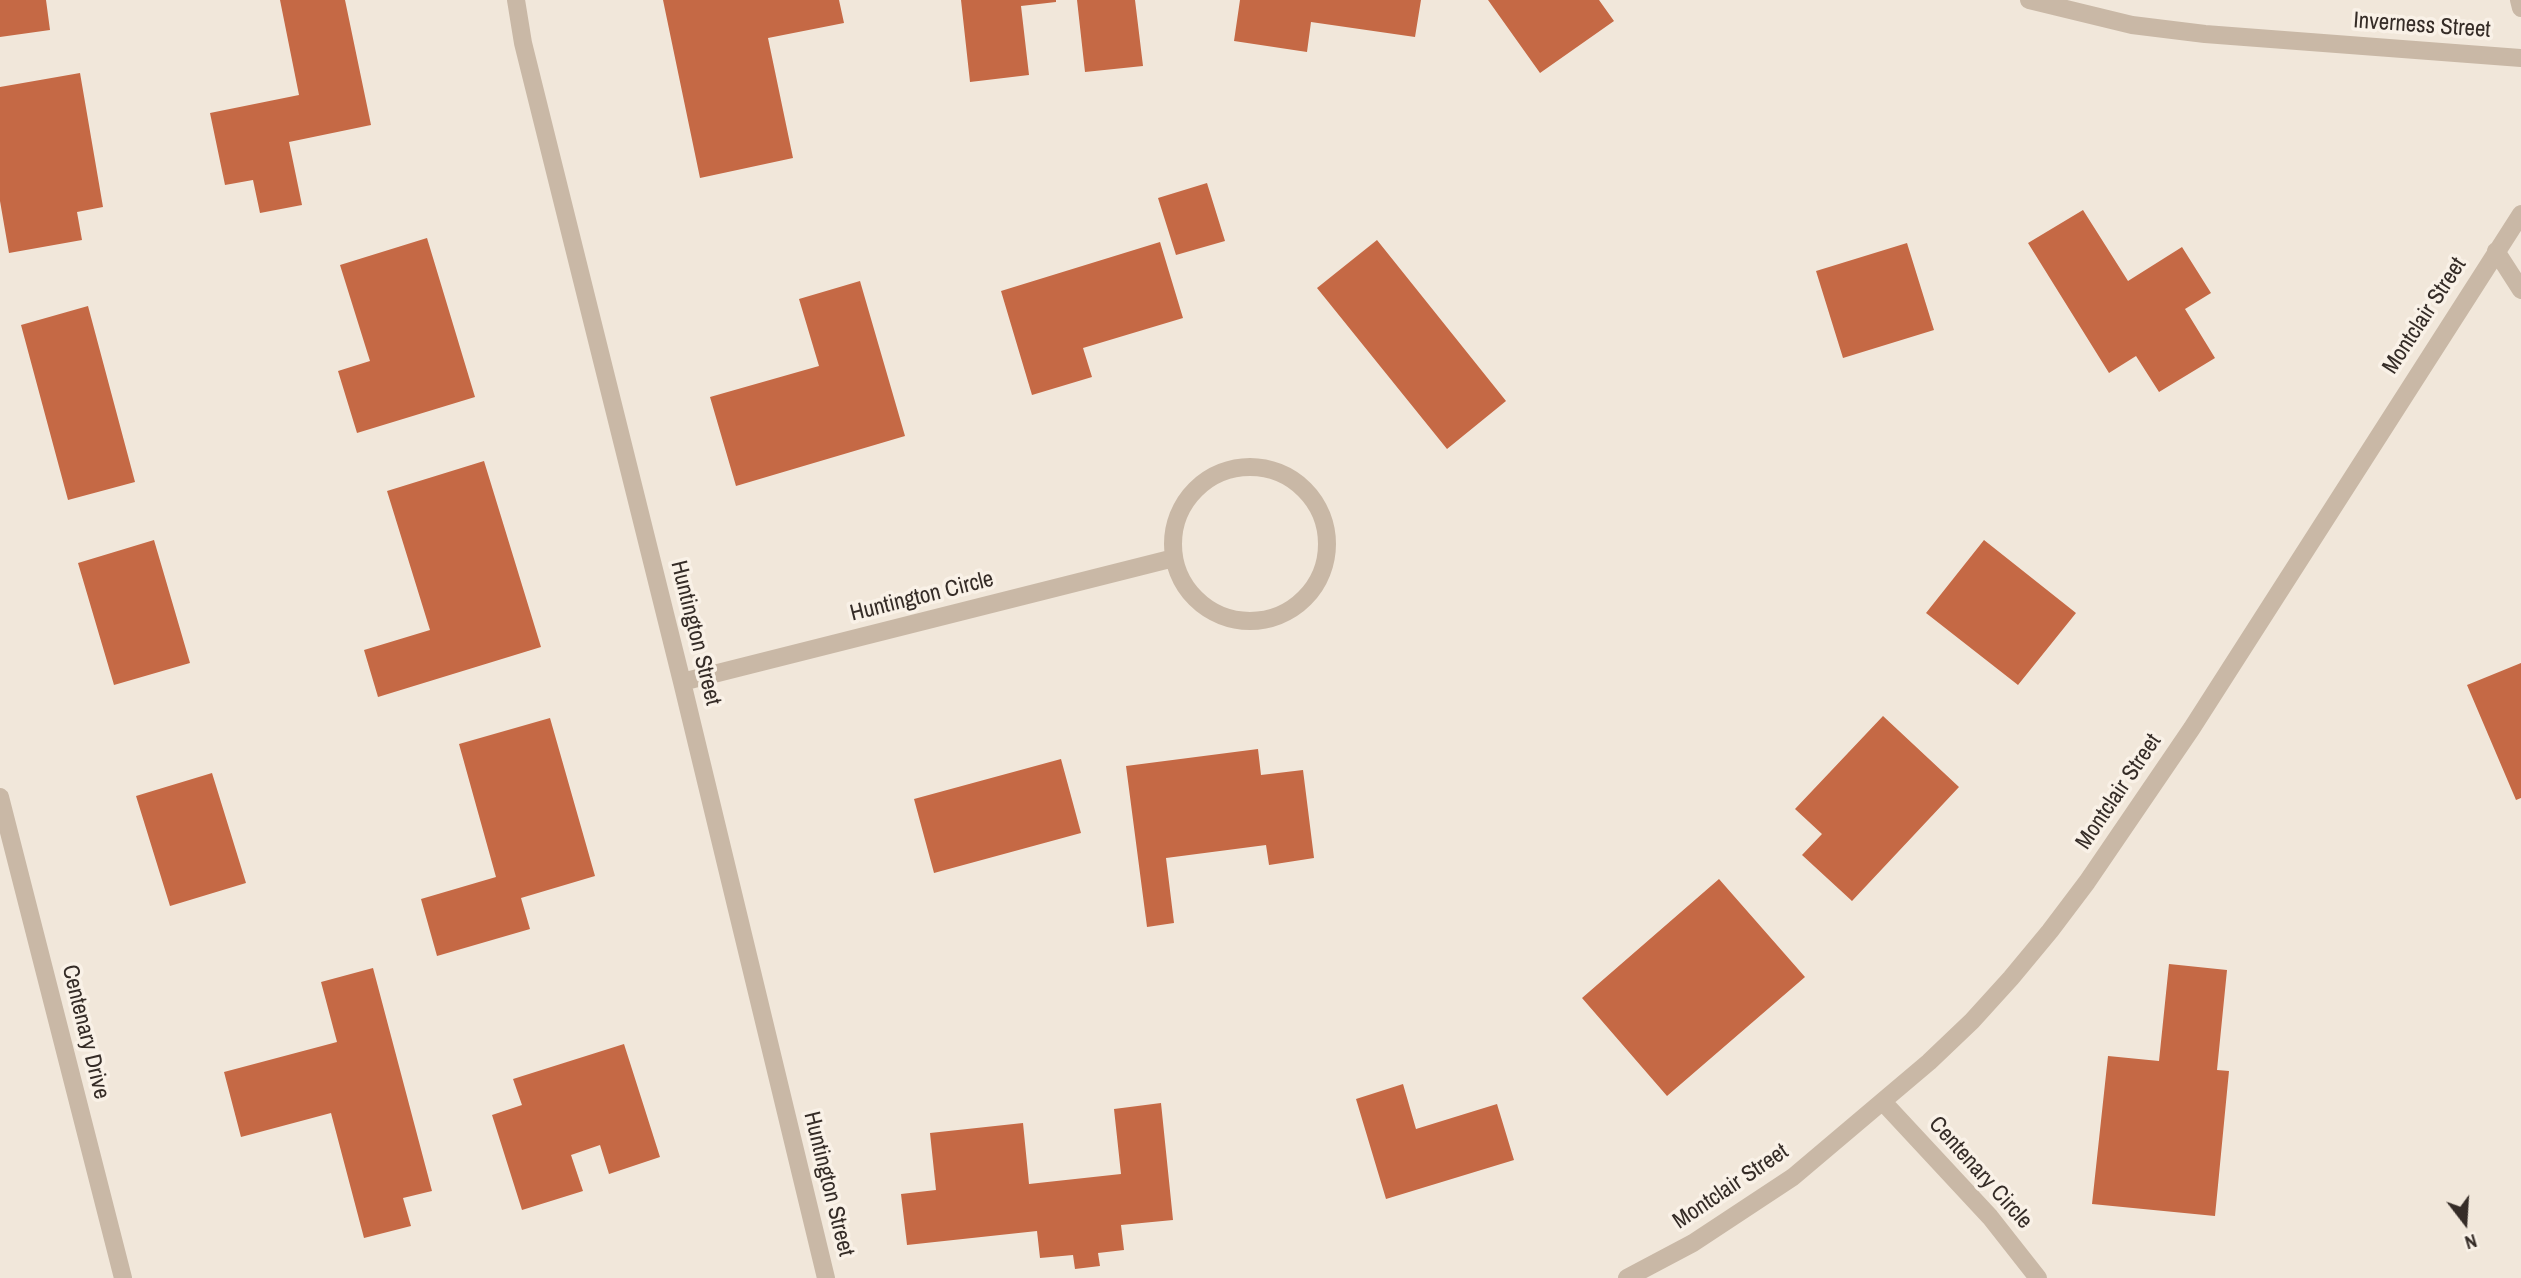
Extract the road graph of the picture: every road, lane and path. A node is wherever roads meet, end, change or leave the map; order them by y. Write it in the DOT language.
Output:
graph roads {
  1 [pos="516,0"];
  2 [pos="2029,0"];
  3 [pos="2519,0"];
  4 [pos="2521,8"];
  5 [pos="2521,58"];
  6 [pos="2521,214"];
  7 [pos="2496,251"];
  8 [pos="2521,290"];
  9 [pos="1174,558"];
  10 [pos="682,682"];
  11 [pos="0,797"];
  12 [pos="1884,1102"];
  13 [pos="123,1278"];
  14 [pos="826,1278"];
  15 [pos="1627,1278"];
  16 [pos="2038,1278"];
  1 -- 10 [label="street, Huntington Street"];
  2 -- 5 [label="street, Inverness Street"];
  3 -- 4 [label="street"];
  6 -- 7 [label="street, Montclair Street"];
  7 -- 8 [label="street"];
  7 -- 12 [label="street, Montclair Street"];
  9 -- 9 [label="street"];
  9 -- 10 [label="street, Huntington Circle"];
  10 -- 14 [label="street, Huntington Street"];
  11 -- 13 [label="street, Centenary Drive"];
  12 -- 15 [label="street, Montclair Street"];
  12 -- 16 [label="street, Centenary Circle"];
}
